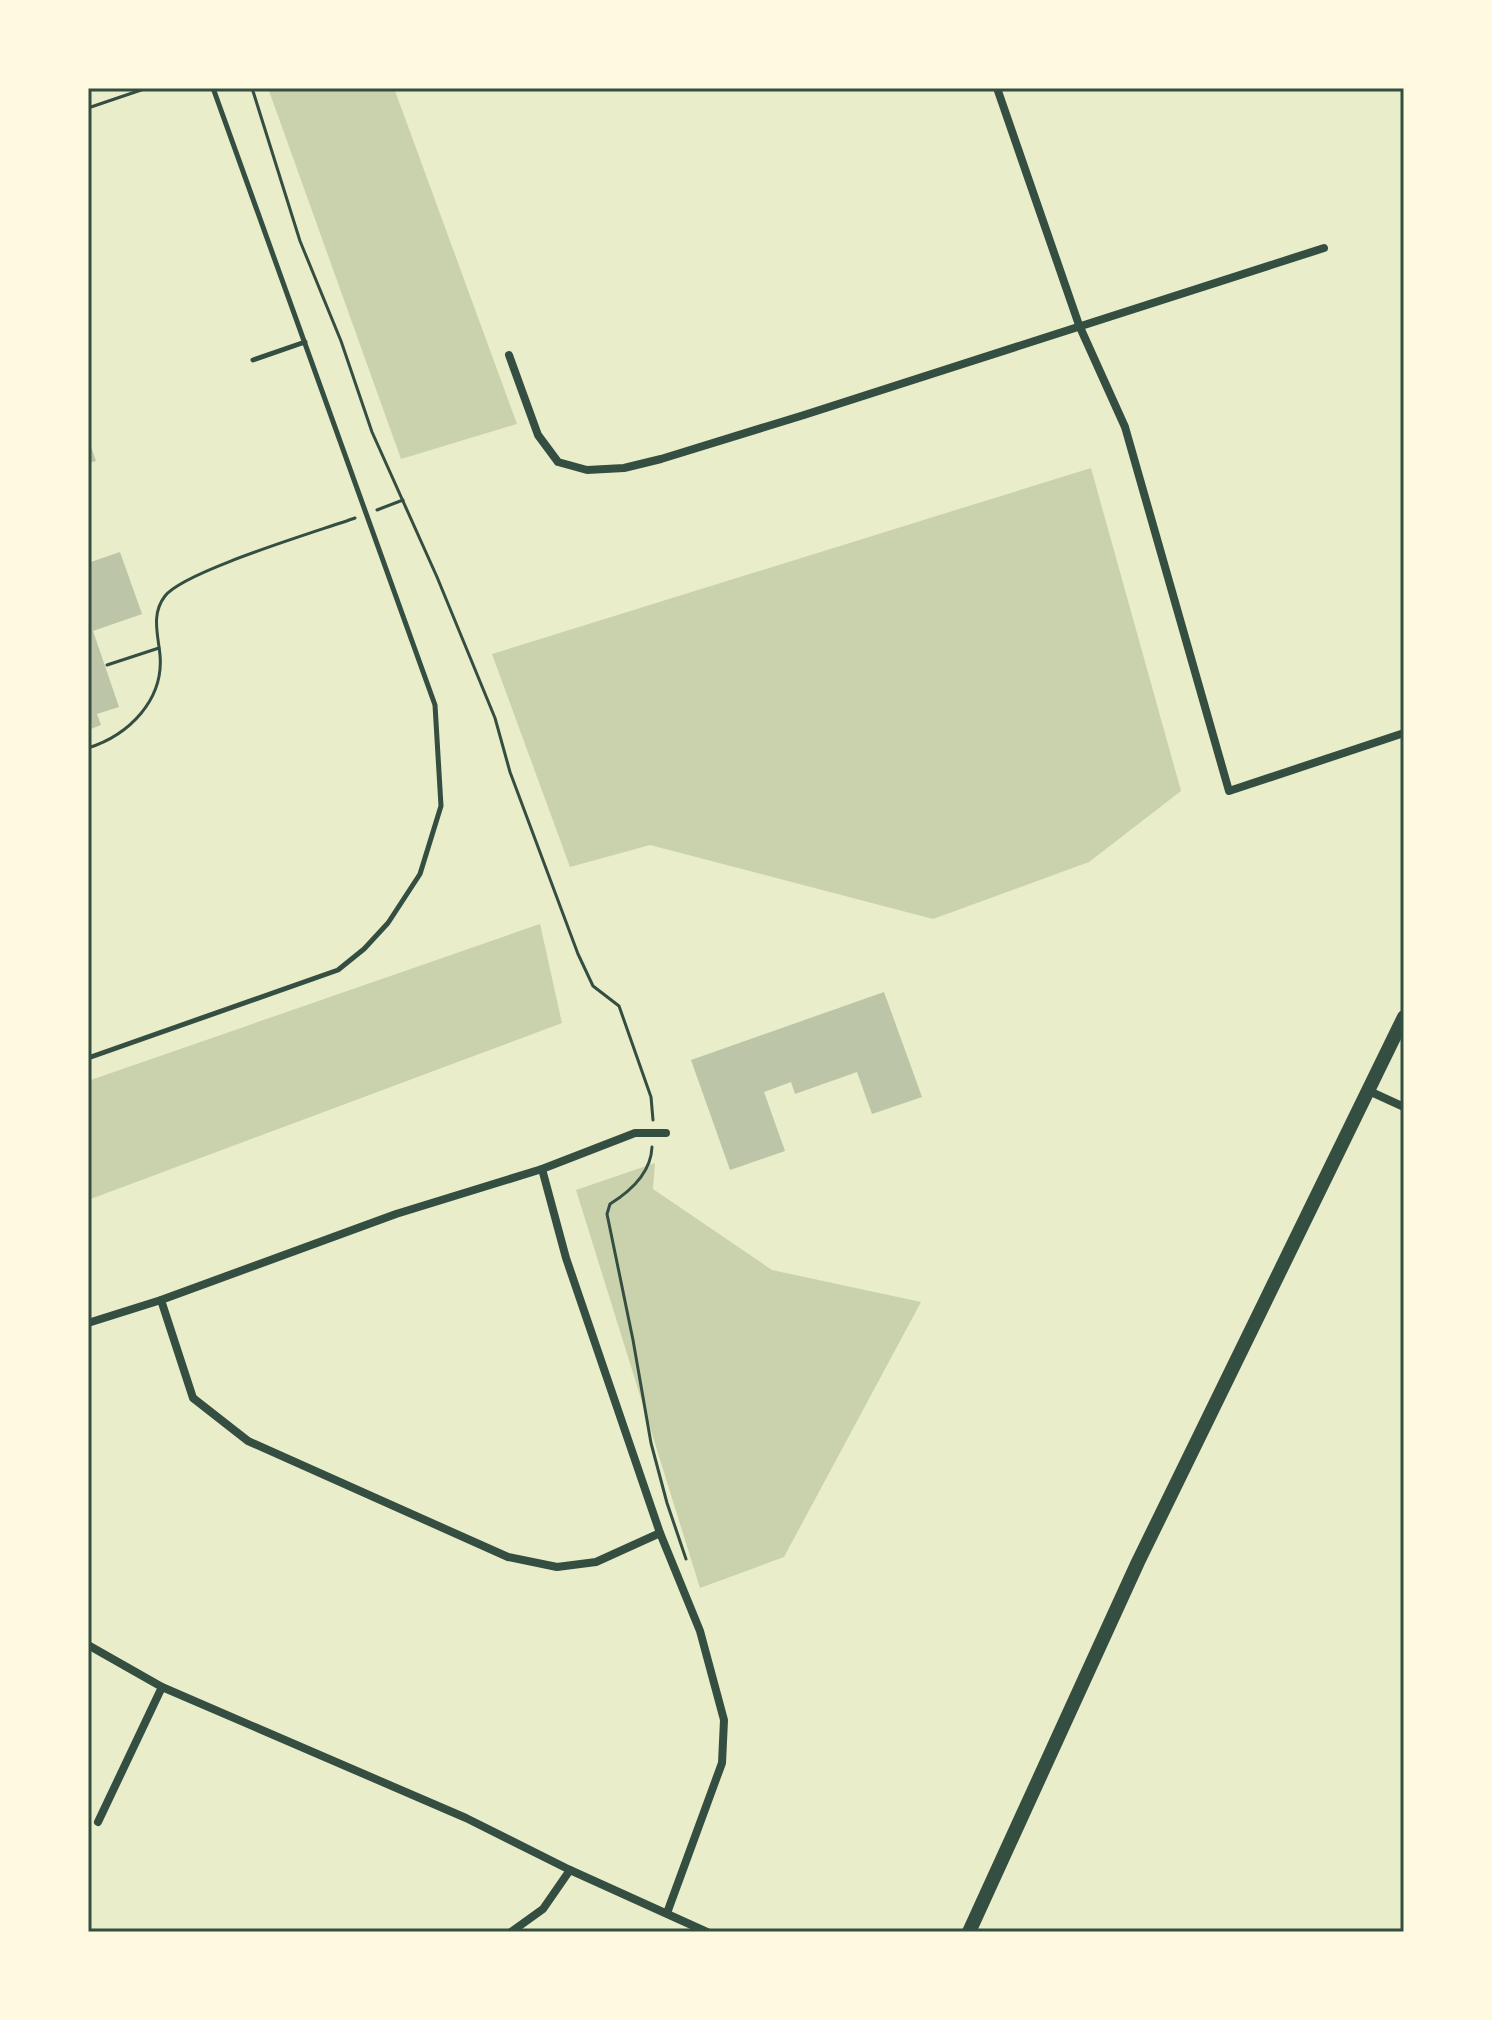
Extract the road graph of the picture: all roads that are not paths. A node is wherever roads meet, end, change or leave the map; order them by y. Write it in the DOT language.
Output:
graph roads {
  1 [pos="213,88"];
  2 [pos="997,88"];
  3 [pos="1324,248"];
  4 [pos="1079,325"];
  5 [pos="305,342"];
  6 [pos="509,355"];
  7 [pos="253,360"];
  8 [pos="1404,733"];
  9 [pos="1404,1017"];
  10 [pos="88,1058"];
  11 [pos="1369,1091"];
  12 [pos="1404,1107"];
  13 [pos="666,1133"];
  14 [pos="542,1169"];
  15 [pos="161,1300"];
  16 [pos="88,1323"];
  17 [pos="660,1533"];
  18 [pos="88,1645"];
  19 [pos="162,1687"];
  20 [pos="98,1822"];
  21 [pos="570,1870"];
  22 [pos="667,1913"];
  23 [pos="511,1932"];
  24 [pos="707,1932"];
  25 [pos="969,1932"];
  1 -- 5 [label="lane"];
  2 -- 4 [label="street"];
  3 -- 4 [label="street"];
  4 -- 6 [label="street"];
  4 -- 8 [label="street"];
  5 -- 7 [label="lane"];
  5 -- 10 [label="lane"];
  9 -- 11 [label="main road"];
  11 -- 12 [label="street"];
  11 -- 25 [label="main road"];
  13 -- 14 [label="street"];
  14 -- 15 [label="street"];
  14 -- 17 [label="street"];
  15 -- 16 [label="street"];
  15 -- 17 [label="street"];
  17 -- 22 [label="street"];
  18 -- 19 [label="street"];
  19 -- 20 [label="street"];
  19 -- 21 [label="street"];
  21 -- 22 [label="street"];
  21 -- 23 [label="street"];
  22 -- 24 [label="street"];
}
